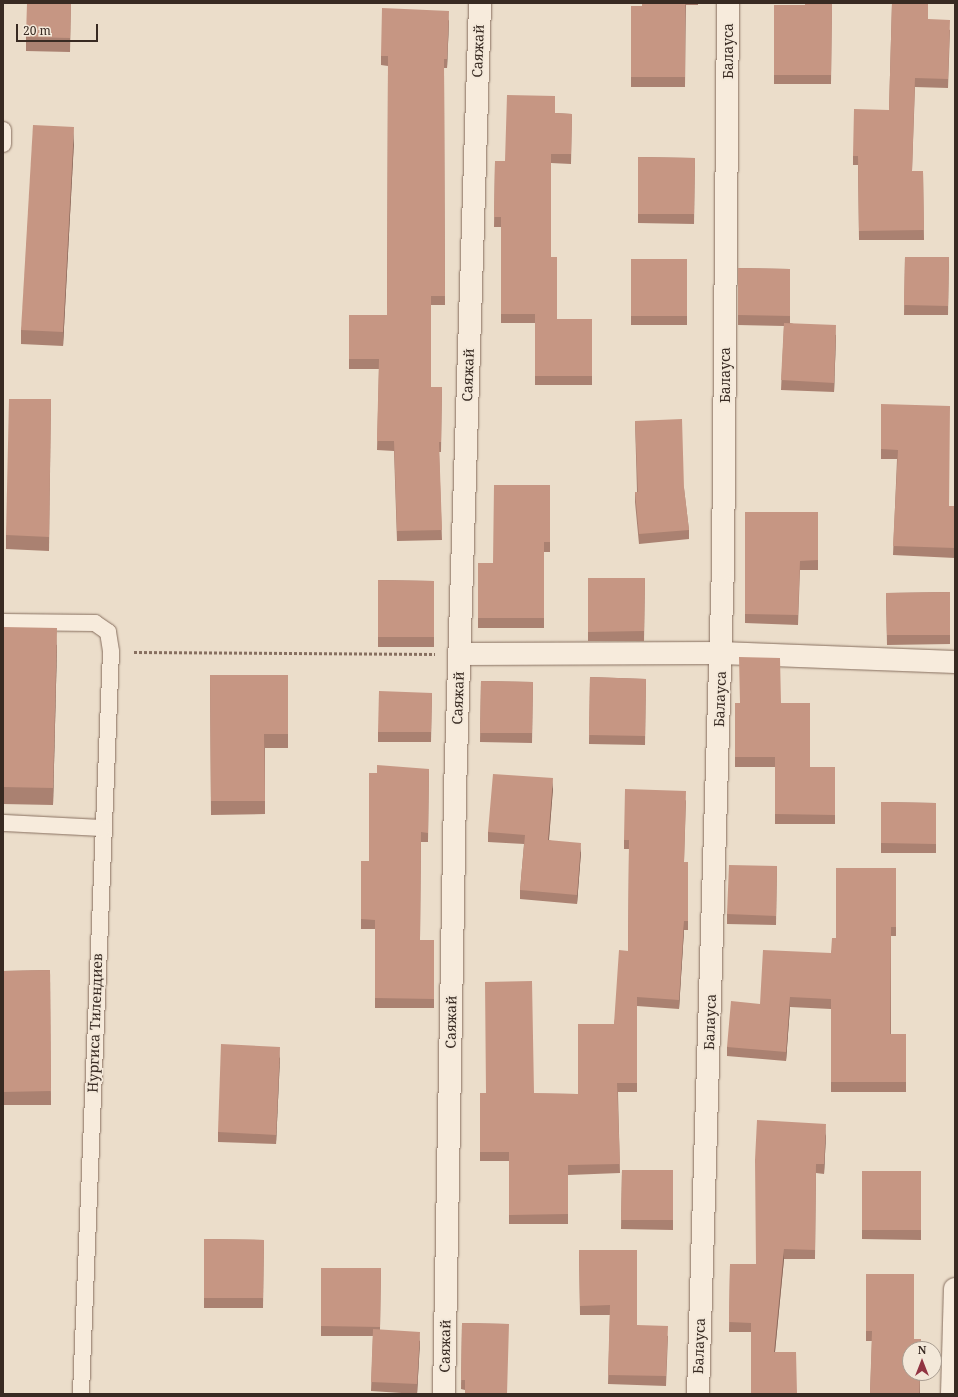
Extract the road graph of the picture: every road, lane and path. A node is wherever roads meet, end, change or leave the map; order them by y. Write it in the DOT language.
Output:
graph roads {
  1 [pos="480,3"];
  2 [pos="728,3"];
  3 [pos="3,130"];
  4 [pos="3,144"];
  5 [pos="3,622"];
  6 [pos="111,652"];
  7 [pos="722,653"];
  8 [pos="459,654"];
  9 [pos="955,662"];
  10 [pos="3,822"];
  11 [pos="104,828"];
  12 [pos="955,1289"];
  13 [pos="81,1394"];
  14 [pos="444,1394"];
  15 [pos="698,1394"];
  16 [pos="952,1394"];
  1 -- 8 [label="street, Саяжай"];
  2 -- 7 [label="street, Балауса"];
  3 -- 4 [label="lane"];
  5 -- 6 [label="lane, Нургиса Тилендиев"];
  6 -- 8 [label="path"];
  6 -- 11 [label="lane, Нургиса Тилендиев"];
  7 -- 8 [label="street"];
  7 -- 9 [label="street"];
  7 -- 15 [label="street, Балауса"];
  8 -- 14 [label="street, Саяжай"];
  10 -- 11 [label="lane"];
  11 -- 13 [label="lane, Нургиса Тилендиев"];
  12 -- 16 [label="street"];
}
